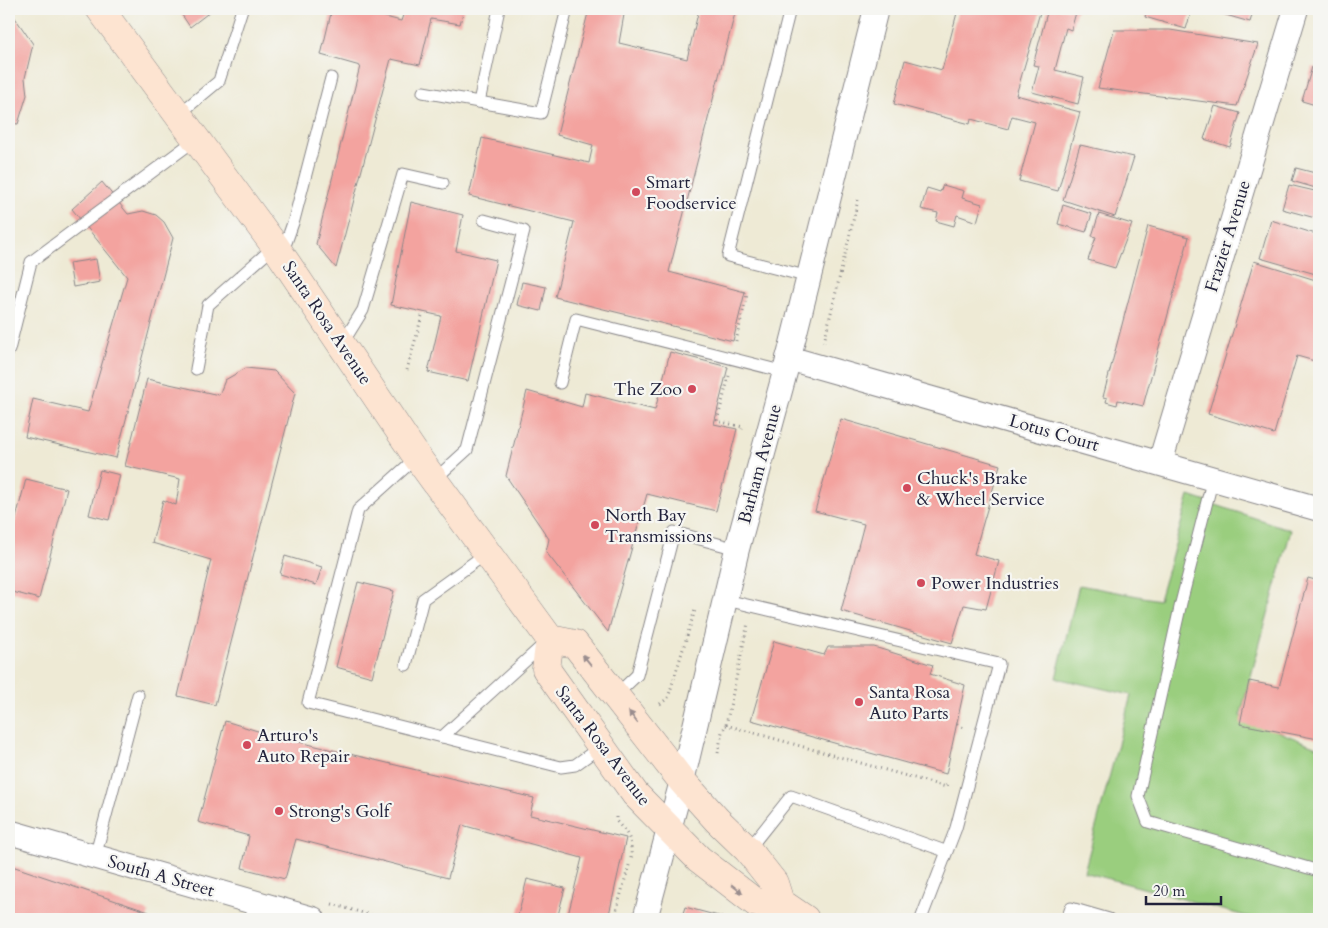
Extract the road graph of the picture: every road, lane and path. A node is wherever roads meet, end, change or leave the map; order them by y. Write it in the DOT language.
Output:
graph roads {
  1 [pos="100,9"];
  2 [pos="242,9"];
  3 [pos="499,9"];
  4 [pos="567,9"];
  5 [pos="790,9"];
  6 [pos="876,9"];
  7 [pos="1296,9"];
  8 [pos="331,78"];
  9 [pos="422,92"];
  10 [pos="479,102"];
  11 [pos="178,115"];
  12 [pos="195,140"];
  13 [pos="443,183"];
  14 [pos="858,200"];
  15 [pos="484,220"];
  16 [pos="278,251"];
  17 [pos="809,277"];
  18 [pos="747,295"];
  19 [pos="423,312"];
  20 [pos="342,344"];
  21 [pos="743,344"];
  22 [pos="9,350"];
  23 [pos="786,365"];
  24 [pos="814,366"];
  25 [pos="196,370"];
  26 [pos="408,370"];
  27 [pos="560,383"];
  28 [pos="417,457"];
  29 [pos="1160,463"];
  30 [pos="1213,478"];
  31 [pos="434,480"];
  32 [pos="1319,509"];
  33 [pos="737,548"];
  34 [pos="487,553"];
  35 [pos="726,600"];
  36 [pos="752,606"];
  37 [pos="550,639"];
  38 [pos="406,666"];
  39 [pos="138,695"];
  40 [pos="616,695"];
  41 [pos="957,724"];
  42 [pos="726,725"];
  43 [pos="962,736"];
  44 [pos="442,738"];
  45 [pos="600,747"];
  46 [pos="718,753"];
  47 [pos="949,779"];
  48 [pos="682,781"];
  49 [pos="616,817"];
  50 [pos="669,828"];
  51 [pos="9,832"];
  52 [pos="748,850"];
  53 [pos="945,851"];
  54 [pos="95,857"];
  55 [pos="631,860"];
  56 [pos="629,865"];
  57 [pos="1319,871"];
  58 [pos="780,902"];
  59 [pos="282,915"];
  60 [pos="313,919"];
  61 [pos="614,919"];
  62 [pos="645,919"];
  63 [pos="805,919"];
  64 [pos="921,919"];
  65 [pos="1067,919"];
  66 [pos="1109,919"];
  1 -- 11 [label="main road, Santa Rosa Avenue"];
  2 -- 11 [label="lane"];
  3 -- 10 [label="lane"];
  4 -- 10 [label="lane"];
  5 -- 17 [label="lane"];
  6 -- 17 [label="street, Barham Avenue"];
  7 -- 29 [label="street, Frazier Avenue"];
  8 -- 16 [label="lane"];
  9 -- 10 [label="lane"];
  11 -- 12 [label="main road, Santa Rosa Avenue"];
  12 -- 16 [label="main road, Santa Rosa Avenue"];
  12 -- 22 [label="lane"];
  13 -- 20 [label="lane"];
  14 -- 24 [label="path"];
  15 -- 31 [label="lane"];
  16 -- 20 [label="main road, Santa Rosa Avenue"];
  16 -- 25 [label="lane"];
  17 -- 23 [label="street, Barham Avenue"];
  18 -- 21 [label="path"];
  19 -- 26 [label="path"];
  20 -- 28 [label="main road, Santa Rosa Avenue"];
  23 -- 24 [label="street, Lotus Court"];
  23 -- 27 [label="lane"];
  23 -- 33 [label="street, Barham Avenue"];
  24 -- 29 [label="street, Lotus Court"];
  28 -- 31 [label="main road, Santa Rosa Avenue"];
  28 -- 44 [label="lane"];
  29 -- 30 [label="street, Lotus Court"];
  30 -- 32 [label="street, Lotus Court"];
  30 -- 57 [label="lane"];
  31 -- 34 [label="main road, Santa Rosa Avenue"];
  33 -- 35 [label="street, Barham Avenue"];
  33 -- 40 [label="lane"];
  34 -- 37 [label="main road, Santa Rosa Avenue"];
  34 -- 38 [label="lane"];
  35 -- 36 [label="lane"];
  35 -- 48 [label="street, Barham Avenue"];
  36 -- 42 [label="path"];
  36 -- 53 [label="lane"];
  40 -- 37 [label="main road, one-way"];
  37 -- 44 [label="lane"];
  37 -- 45 [label="main road, Santa Rosa Avenue"];
  39 -- 54 [label="lane"];
  48 -- 40 [label="main road, one-way"];
  41 -- 43 [label="path"];
  42 -- 46 [label="path"];
  42 -- 47 [label="path"];
  44 -- 45 [label="lane"];
  45 -- 50 [label="main road, Santa Rosa Avenue"];
  48 -- 50 [label="street, Barham Avenue"];
  48 -- 52 [label="main road"];
  49 -- 55 [label="path"];
  50 -- 58 [label="main road, Santa Rosa Avenue, one-way"];
  50 -- 62 [label="street, Barham Avenue"];
  51 -- 54 [label="street, South A Street"];
  52 -- 53 [label="lane"];
  52 -- 58 [label="main road"];
  53 -- 64 [label="lane"];
  54 -- 59 [label="street, South A Street"];
  56 -- 61 [label="path"];
  58 -- 63 [label="main road"];
  59 -- 60 [label="street, South A Street"];
  65 -- 66 [label="lane"];
}
